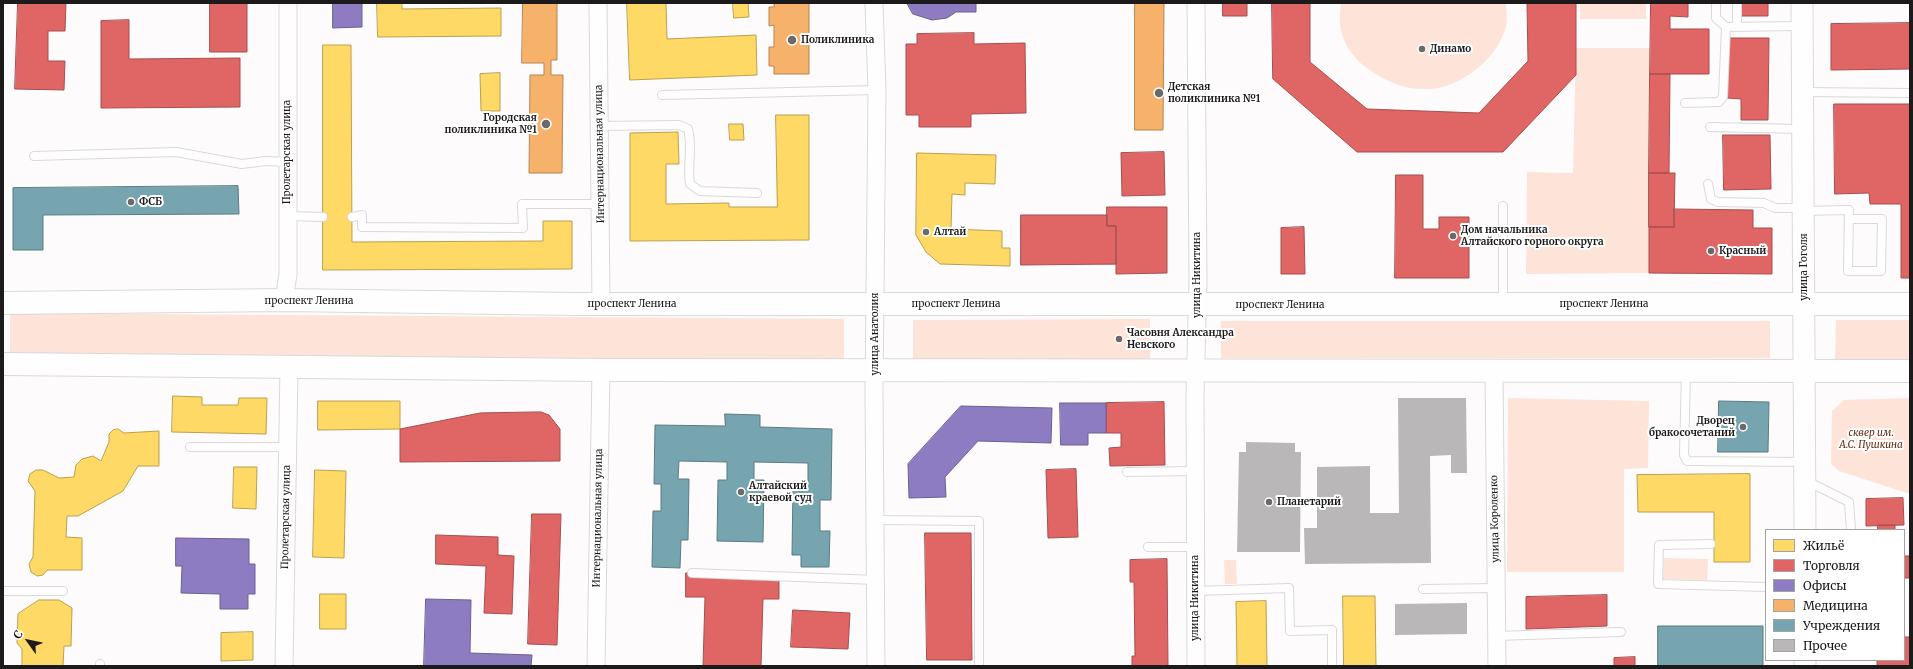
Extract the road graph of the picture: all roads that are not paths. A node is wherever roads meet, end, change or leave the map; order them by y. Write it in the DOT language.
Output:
graph roads {
  1 [pos="288,3"];
  2 [pos="598,3"];
  3 [pos="874,3"];
  4 [pos="1196,3"];
  5 [pos="1716,3"];
  6 [pos="1738,3"];
  7 [pos="1802,3"];
  8 [pos="1802,26"];
  9 [pos="1726,27"];
  10 [pos="1737,27"];
  11 [pos="877,90"];
  12 [pos="1803,92"];
  13 [pos="1910,93"];
  14 [pos="662,95"];
  15 [pos="1685,103"];
  16 [pos="599,126"];
  17 [pos="1710,126"];
  18 [pos="1803,129"];
  19 [pos="34,156"];
  20 [pos="287,162"];
  21 [pos="1708,184"];
  22 [pos="757,193"];
  23 [pos="600,204"];
  24 [pos="1503,206"];
  25 [pos="1804,209"];
  26 [pos="288,216"];
  27 [pos="323,217"];
  28 [pos="352,217"];
  29 [pos="1849,219"];
  30 [pos="284,300"];
  31 [pos="3,303"];
  32 [pos="1804,303"];
  33 [pos="601,304"];
  34 [pos="875,304"];
  35 [pos="1198,304"];
  36 [pos="1503,304"];
  37 [pos="1910,304"];
  38 [pos="3,364"];
  39 [pos="289,367"];
  40 [pos="601,370"];
  41 [pos="875,370"];
  42 [pos="1195,370"];
  43 [pos="1805,371"];
  44 [pos="1910,371"];
  45 [pos="1494,372"];
  46 [pos="1686,372"];
  47 [pos="190,447"];
  48 [pos="288,447"];
  49 [pos="1195,471"];
  50 [pos="1805,471"];
  51 [pos="1127,472"];
  52 [pos="875,520"];
  53 [pos="1805,529"];
  54 [pos="1851,529"];
  55 [pos="1711,544"];
  56 [pos="1195,546"];
  57 [pos="1148,547"];
  58 [pos="692,573"];
  59 [pos="876,580"];
  60 [pos="1495,588"];
  61 [pos="1765,588"];
  62 [pos="1423,589"];
  63 [pos="3,591"];
  64 [pos="63,591"];
  65 [pos="1195,591"];
  66 [pos="1621,632"];
  67 [pos="1496,636"];
  68 [pos="284,666"];
  69 [pos="596,666"];
  70 [pos="876,666"];
  71 [pos="979,666"];
  72 [pos="1196,666"];
  73 [pos="1332,666"];
  74 [pos="1497,666"];
  1 -- 20 [label="street, Пролетарская улица"];
  2 -- 16 [label="street, Интернациональная улица"];
  3 -- 11 [label="street, улица Анатолия"];
  4 -- 35 [label="street, улица Никитина"];
  5 -- 9 [label="lane"];
  6 -- 10 [label="lane"];
  7 -- 8 [label="street, улица Гоголя"];
  8 -- 10 [label="lane"];
  8 -- 12 [label="street, улица Гоголя"];
  9 -- 10 [label="lane"];
  9 -- 15 [label="lane"];
  11 -- 14 [label="lane"];
  11 -- 34 [label="street, улица Анатолия"];
  12 -- 13 [label="lane"];
  12 -- 18 [label="street, улица Гоголя"];
  16 -- 22 [label="lane"];
  16 -- 23 [label="street, Интернациональная улица"];
  17 -- 18 [label="lane"];
  18 -- 25 [label="street, улица Гоголя"];
  19 -- 20 [label="lane"];
  20 -- 26 [label="street, Пролетарская улица"];
  21 -- 25 [label="lane"];
  23 -- 28 [label="lane"];
  23 -- 33 [label="street, Интернациональная улица"];
  24 -- 36 [label="lane"];
  25 -- 29 [label="lane"];
  25 -- 32 [label="street, улица Гоголя"];
  26 -- 27 [label="lane"];
  26 -- 30 [label="street, Пролетарская улица"];
  29 -- 29 [label="lane"];
  30 -- 31 [label="main road, проспект Ленина"];
  30 -- 33 [label="main road, проспект Ленина"];
  32 -- 36 [label="main road, проспект Ленина"];
  32 -- 37 [label="main road, проспект Ленина"];
  32 -- 43 [label="street, улица Гоголя"];
  33 -- 34 [label="main road, проспект Ленина"];
  34 -- 35 [label="main road, проспект Ленина"];
  34 -- 41 [label="street, улица Анатолия"];
  35 -- 36 [label="main road, проспект Ленина"];
  35 -- 42 [label="street, улица Никитина"];
  38 -- 39 [label="main road"];
  39 -- 40 [label="main road"];
  39 -- 48 [label="street, Пролетарская улица"];
  40 -- 41 [label="main road"];
  40 -- 69 [label="street, Интернациональная улица"];
  41 -- 42 [label="main road"];
  41 -- 52 [label="street, улица Анатолия"];
  42 -- 45 [label="main road"];
  42 -- 49 [label="street, улица Никитина"];
  43 -- 44 [label="main road"];
  43 -- 46 [label="main road"];
  43 -- 50 [label="street, улица Гоголя"];
  45 -- 46 [label="main road"];
  45 -- 60 [label="street, улица Короленко"];
  46 -- 50 [label="lane"];
  47 -- 48 [label="lane"];
  48 -- 68 [label="street, Пролетарская улица"];
  49 -- 51 [label="lane"];
  49 -- 56 [label="street, улица Никитина"];
  50 -- 53 [label="street, улица Гоголя"];
  50 -- 54 [label="lane"];
  52 -- 59 [label="street, улица Анатолия"];
  52 -- 71 [label="lane"];
  55 -- 61 [label="lane"];
  56 -- 57 [label="lane"];
  56 -- 65 [label="street, улица Никитина"];
  58 -- 59 [label="lane"];
  59 -- 70 [label="street, улица Анатолия"];
  60 -- 62 [label="lane"];
  60 -- 67 [label="street, улица Короленко"];
  63 -- 64 [label="lane"];
  65 -- 72 [label="street, улица Никитина"];
  65 -- 73 [label="lane"];
  66 -- 67 [label="lane"];
  67 -- 74 [label="street, улица Короленко"];
}
